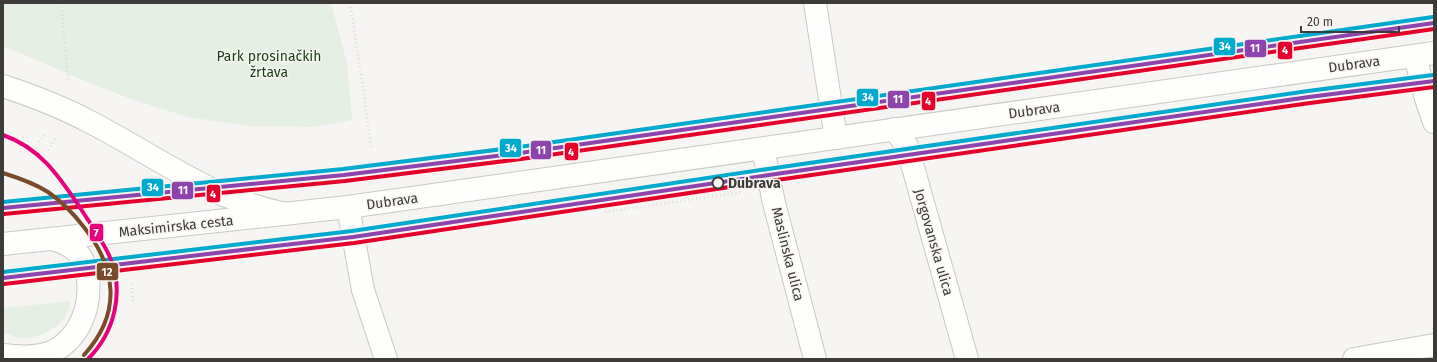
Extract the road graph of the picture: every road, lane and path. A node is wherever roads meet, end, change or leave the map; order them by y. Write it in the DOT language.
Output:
graph roads {
  1 [pos="61,3"];
  2 [pos="350,3"];
  3 [pos="815,3"];
  4 [pos="1425,54"];
  5 [pos="68,80"];
  6 [pos="3,86"];
  7 [pos="1434,122"];
  8 [pos="894,129"];
  9 [pos="46,134"];
  10 [pos="836,138"];
  11 [pos="55,139"];
  12 [pos="39,142"];
  13 [pos="370,148"];
  14 [pos="764,149"];
  15 [pos="48,150"];
  16 [pos="746,192"];
  17 [pos="348,207"];
  18 [pos="605,212"];
  19 [pos="285,214"];
  20 [pos="55,240"];
  21 [pos="3,244"];
  22 [pos="132,284"];
  23 [pos="133,302"];
  24 [pos="1434,345"];
  25 [pos="3,355"];
  26 [pos="386,359"];
  27 [pos="815,359"];
  28 [pos="967,359"];
  29 [pos="1354,359"];
  1 -- 5 [label="path"];
  2 -- 13 [label="path"];
  3 -- 10 [label="main road"];
  4 -- 7 [label="main road"];
  4 -- 8 [label="main road, Dubrava"];
  6 -- 19 [label="main road"];
  8 -- 10 [label="main road, Dubrava"];
  8 -- 28 [label="main road, Jorgovanska ulica"];
  9 -- 12 [label="path"];
  10 -- 14 [label="main road, Dubrava"];
  11 -- 15 [label="path"];
  14 -- 17 [label="main road, Dubrava"];
  14 -- 27 [label="main road, Maslinska ulica"];
  16 -- 18 [label="path"];
  17 -- 19 [label="main road, Maksimirska cesta"];
  17 -- 26 [label="main road"];
  19 -- 20 [label="main road, Maksimirska cesta"];
  20 -- 21 [label="main road, Maksimirska cesta"];
  20 -- 25 [label="main road"];
  22 -- 23 [label="path"];
  24 -- 29 [label="main road"];
}
